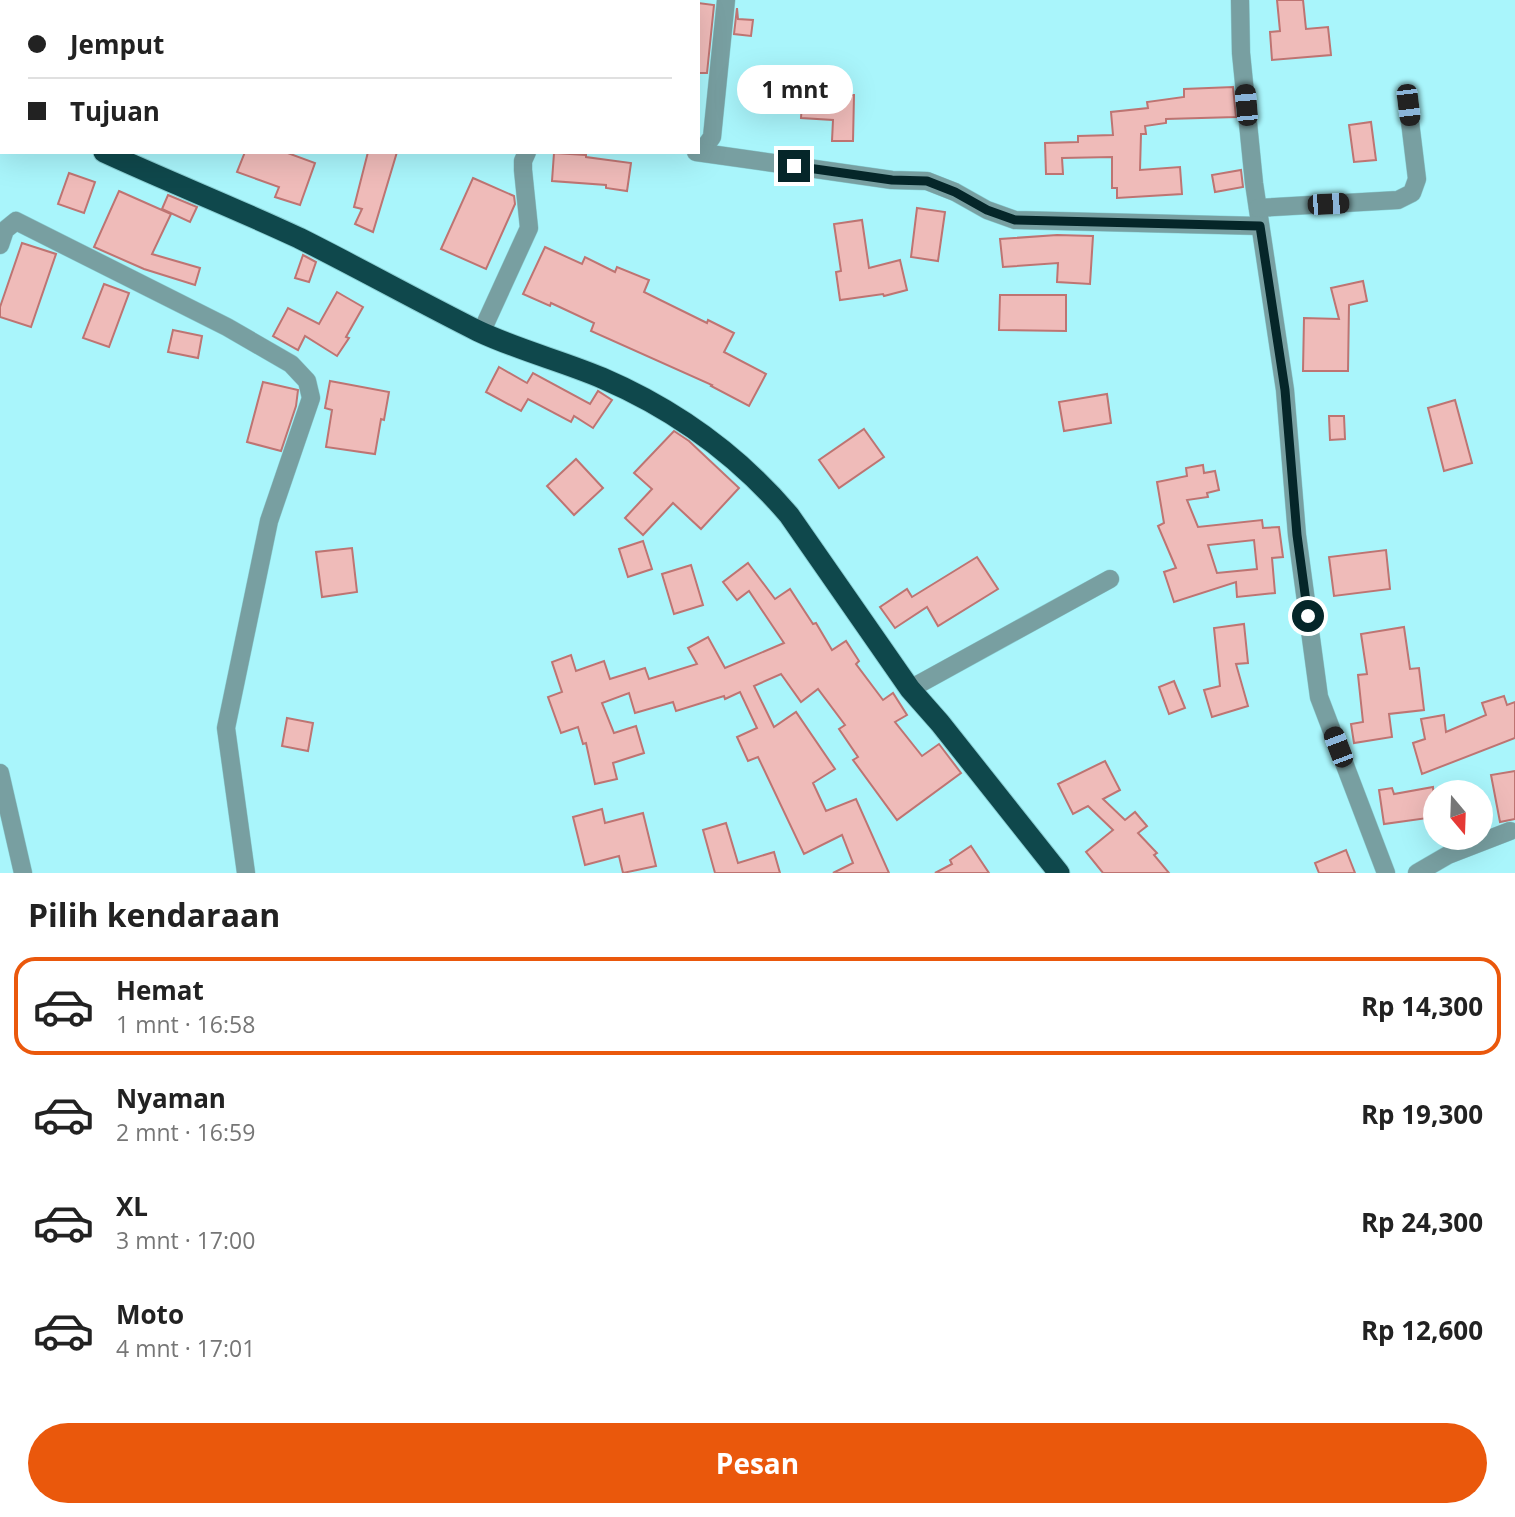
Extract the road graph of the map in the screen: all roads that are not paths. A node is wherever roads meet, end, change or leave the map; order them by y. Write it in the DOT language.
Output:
graph roads {
  1 [pos="726,0"];
  2 [pos="1240,0"];
  3 [pos="1408,105"];
  4 [pos="700,150"];
  5 [pos="700,151"];
  6 [pos="109,154"];
  7 [pos="526,154"];
  8 [pos="1258,208"];
  9 [pos="1260,226"];
  10 [pos="0,244"];
  11 [pos="481,332"];
  12 [pos="1110,579"];
  13 [pos="910,689"];
  14 [pos="0,773"];
  15 [pos="1510,831"];
  16 [pos="23,873"];
  17 [pos="246,873"];
  18 [pos="1059,873"];
  19 [pos="1386,873"];
  20 [pos="1417,873"];
  1 -- 4 [label="street"];
  2 -- 8 [label="street"];
  3 -- 8 [label="street"];
  5 -- 9 [label="street"];
  6 -- 11 [label="highway"];
  7 -- 11 [label="street"];
  8 -- 9 [label="street"];
  9 -- 19 [label="street"];
  10 -- 17 [label="street"];
  11 -- 13 [label="highway"];
  12 -- 13 [label="street"];
  13 -- 18 [label="highway"];
  14 -- 16 [label="street"];
  15 -- 20 [label="street"];
}
